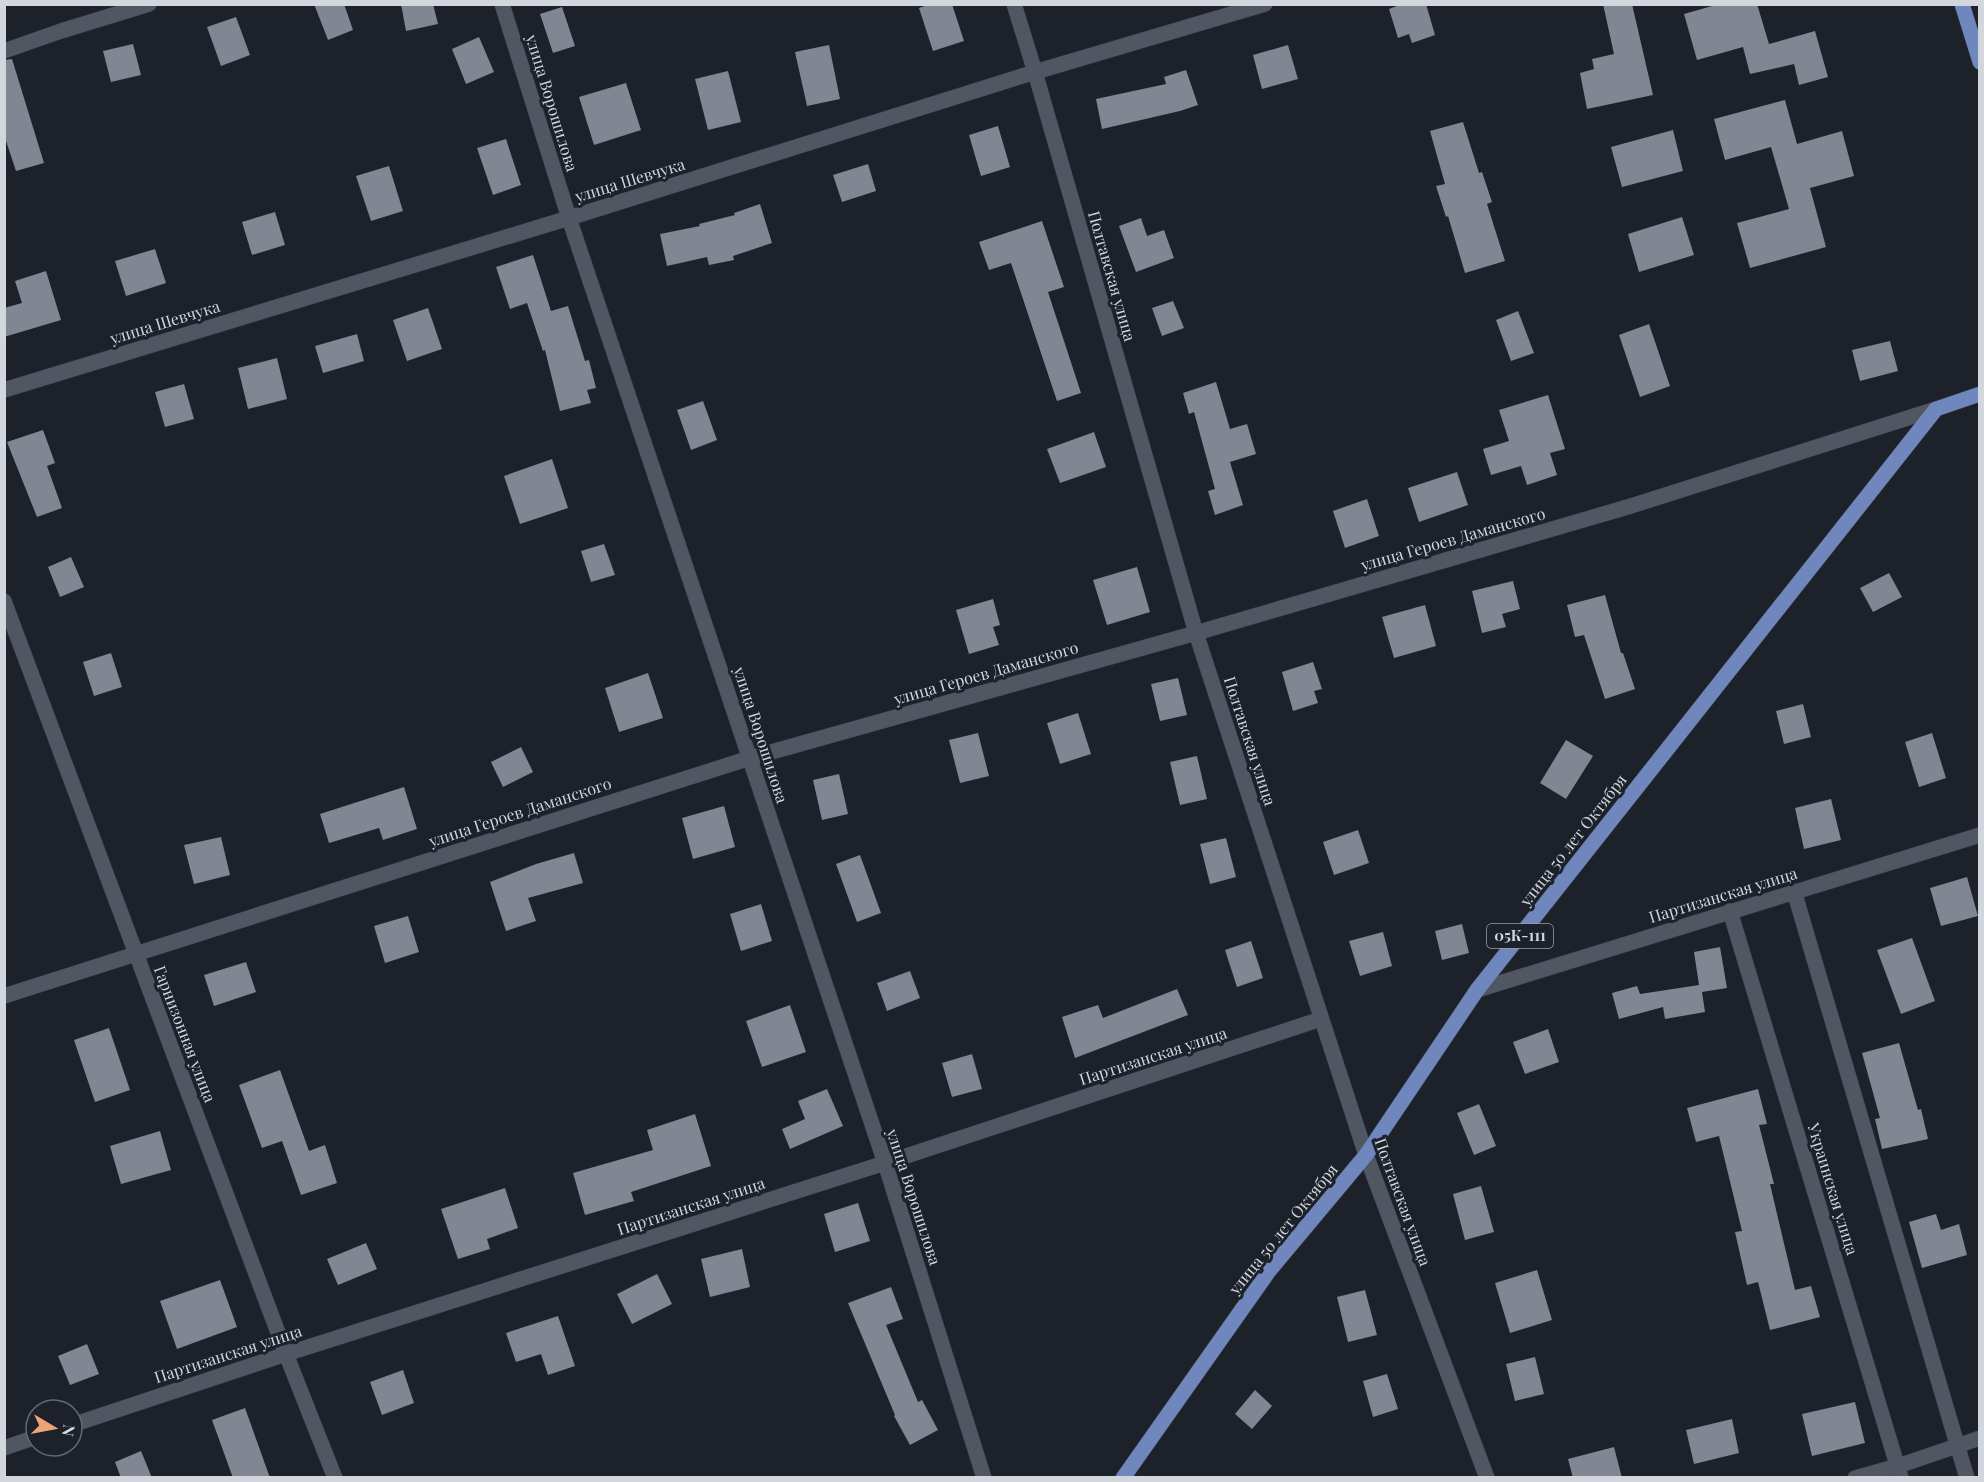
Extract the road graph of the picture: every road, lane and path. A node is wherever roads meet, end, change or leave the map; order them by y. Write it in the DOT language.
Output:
graph roads {
  1 [pos="149,4"];
  2 [pos="502,4"];
  3 [pos="1014,4"];
  4 [pos="1265,4"];
  5 [pos="1962,4"];
  6 [pos="4,51"];
  7 [pos="1980,62"];
  8 [pos="1035,72"];
  9 [pos="569,218"];
  10 [pos="4,390"];
  11 [pos="1980,394"];
  12 [pos="1936,408"];
  13 [pos="4,601"];
  14 [pos="1196,633"];
  15 [pos="750,758"];
  16 [pos="1980,835"];
  17 [pos="1794,891"];
  18 [pos="1730,911"];
  19 [pos="136,954"];
  20 [pos="1477,990"];
  21 [pos="4,996"];
  22 [pos="1321,1019"];
  23 [pos="1366,1155"];
  24 [pos="885,1163"];
  25 [pos="286,1354"];
  26 [pos="84,1421"];
  27 [pos="1980,1438"];
  28 [pos="24,1441"];
  29 [pos="1958,1446"];
  30 [pos="4,1448"];
  31 [pos="1899,1472"];
  32 [pos="335,1478"];
  33 [pos="984,1478"];
  34 [pos="1123,1478"];
  35 [pos="1487,1478"];
  36 [pos="1855,1478"];
  37 [pos="1968,1478"];
  1 -- 6 [label="street"];
  2 -- 9 [label="street, улица Ворошилова"];
  3 -- 8 [label="street, Полтавская улица"];
  4 -- 8 [label="street, улица Шевчука"];
  5 -- 7 [label="main road"];
  8 -- 9 [label="street, улица Шевчука"];
  8 -- 14 [label="street, Полтавская улица"];
  9 -- 10 [label="street, улица Шевчука"];
  9 -- 15 [label="street, улица Ворошилова"];
  11 -- 12 [label="main road, улица Героев Даманского"];
  12 -- 14 [label="street, улица Героев Даманского"];
  12 -- 20 [label="main road, улица 50 лет Октября / 05К-111"];
  13 -- 19 [label="street, Гарнизонная улица"];
  14 -- 15 [label="street, улица Героев Даманского"];
  14 -- 22 [label="street, Полтавская улица"];
  15 -- 19 [label="street, улица Героев Даманского"];
  15 -- 24 [label="street, улица Ворошилова"];
  16 -- 17 [label="street, Партизанская улица"];
  17 -- 18 [label="street, Партизанская улица"];
  17 -- 29 [label="street"];
  18 -- 20 [label="street, Партизанская улица"];
  18 -- 31 [label="street, Украинская улица"];
  19 -- 21 [label="street, улица Героев Даманского"];
  19 -- 25 [label="street, Гарнизонная улица"];
  20 -- 23 [label="main road, улица 50 лет Октября / 05К-111"];
  22 -- 23 [label="street, Полтавская улица"];
  22 -- 24 [label="street, Партизанская улица"];
  23 -- 34 [label="main road, улица 50 лет Октября / 05К-111"];
  23 -- 35 [label="street, Полтавская улица"];
  24 -- 25 [label="street, Партизанская улица"];
  24 -- 33 [label="street, улица Ворошилова"];
  25 -- 26 [label="street, Партизанская улица"];
  25 -- 32 [label="street, Гарнизонная улица"];
  27 -- 29 [label="street"];
  28 -- 30 [label="street"];
  29 -- 31 [label="street"];
  29 -- 37 [label="street"];
  31 -- 36 [label="street"];
}
